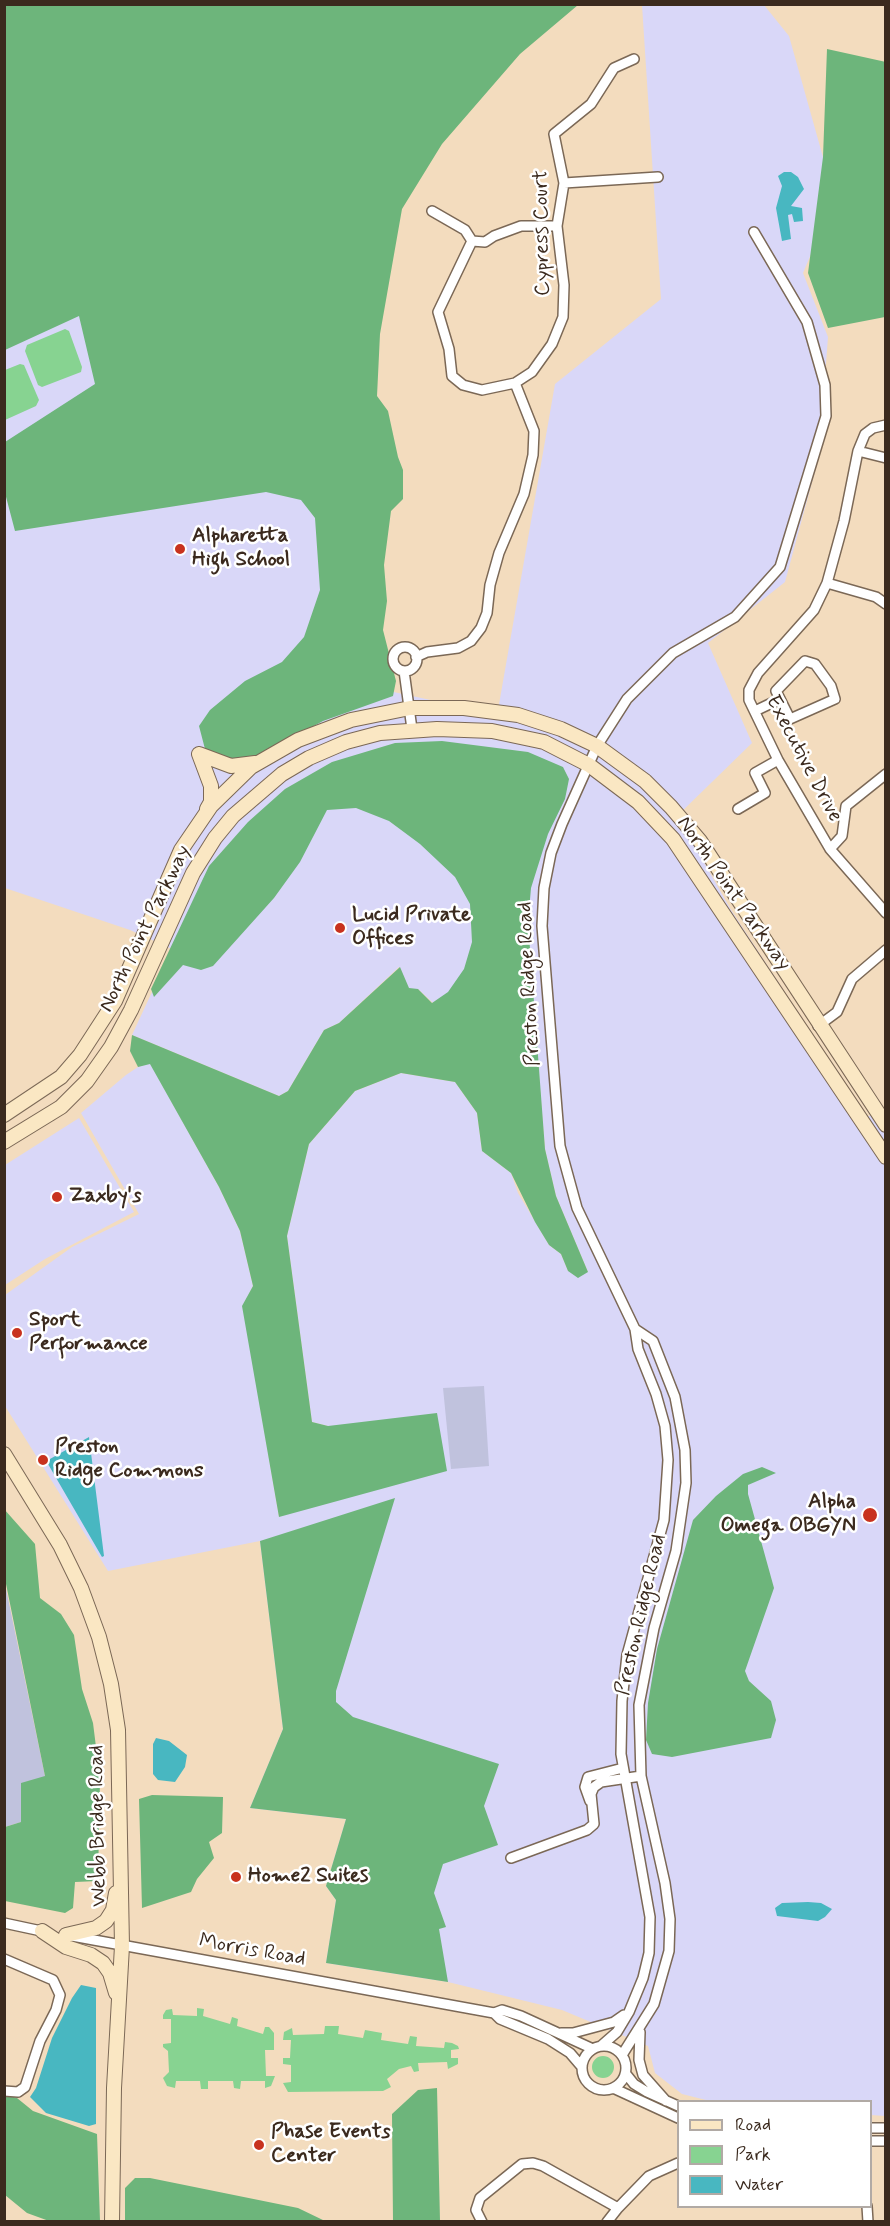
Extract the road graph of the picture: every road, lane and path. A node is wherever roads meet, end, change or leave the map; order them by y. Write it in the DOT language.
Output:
graph roads {
  1 [pos="634,59"];
  2 [pos="658,177"];
  3 [pos="564,183"];
  4 [pos="432,211"];
  5 [pos="557,226"];
  6 [pos="754,232"];
  7 [pos="472,241"];
  8 [pos="515,383"];
  9 [pos="885,425"];
  10 [pos="858,451"];
  11 [pos="885,458"];
  12 [pos="827,583"];
  13 [pos="885,604"];
  14 [pos="416,657"];
  15 [pos="404,671"];
  16 [pos="778,700"];
  17 [pos="410,708"];
  18 [pos="754,711"];
  19 [pos="411,729"];
  20 [pos="597,746"];
  21 [pos="778,760"];
  22 [pos="260,761"];
  23 [pos="589,765"];
  24 [pos="885,774"];
  25 [pos="738,808"];
  26 [pos="203,817"];
  27 [pos="830,849"];
  28 [pos="885,913"];
  29 [pos="885,950"];
  30 [pos="818,1026"];
  31 [pos="4,1115"];
  32 [pos="885,1125"];
  33 [pos="4,1142"];
  34 [pos="885,1157"];
  35 [pos="635,1329"];
  36 [pos="4,1454"];
  37 [pos="624,1773"];
  38 [pos="641,1776"];
  39 [pos="511,1858"];
  40 [pos="121,1862"];
  41 [pos="4,1923"];
  42 [pos="42,1931"];
  43 [pos="66,1935"];
  44 [pos="122,1946"];
  45 [pos="4,1959"];
  46 [pos="119,2002"];
  47 [pos="629,2012"];
  48 [pos="494,2013"];
  49 [pos="640,2028"];
  50 [pos="556,2032"];
  51 [pos="597,2047"];
  52 [pos="622,2055"];
  53 [pos="582,2067"];
  54 [pos="626,2074"];
  55 [pos="613,2088"];
  56 [pos="4,2091"];
  57 [pos="666,2101"];
  58 [pos="677,2106"];
  59 [pos="677,2118"];
  60 [pos="677,2163"];
  61 [pos="618,2208"];
  62 [pos="112,2215"];
  63 [pos="482,2222"];
  64 [pos="607,2222"];
  1 -- 3 [label="street, Cypress Court"];
  2 -- 3 [label="street"];
  3 -- 5 [label="street, Cypress Court"];
  4 -- 7 [label="street"];
  5 -- 7 [label="street"];
  5 -- 8 [label="street, Cypress Court"];
  6 -- 20 [label="street, Preston Ridge Road"];
  7 -- 8 [label="street"];
  8 -- 14 [label="street"];
  9 -- 10 [label="street"];
  10 -- 11 [label="street"];
  10 -- 12 [label="street, Executive Drive"];
  12 -- 13 [label="street"];
  12 -- 18 [label="street, Executive Drive"];
  14 -- 15 [label="street"];
  14 -- 15 [label="street"];
  15 -- 17 [label="street"];
  16 -- 16 [label="street"];
  16 -- 18 [label="street"];
  17 -- 19 [label="street"];
  17 -- 20 [label="street, North Point Parkway"];
  17 -- 22 [label="street, North Point Parkway"];
  18 -- 21 [label="street, Executive Drive"];
  19 -- 23 [label="street, North Point Parkway"];
  19 -- 33 [label="street, North Point Parkway"];
  20 -- 23 [label="street, Preston Ridge Road"];
  20 -- 30 [label="street, North Point Parkway"];
  21 -- 25 [label="street"];
  21 -- 27 [label="street, Executive Drive"];
  22 -- 26 [label="street, North Point Parkway"];
  22 -- 26 [label="street"];
  23 -- 34 [label="street, North Point Parkway"];
  23 -- 35 [label="street, Preston Ridge Road"];
  24 -- 27 [label="street"];
  26 -- 31 [label="street, North Point Parkway"];
  27 -- 28 [label="street, Executive Drive"];
  29 -- 30 [label="street"];
  30 -- 32 [label="street, North Point Parkway"];
  35 -- 37 [label="street, Preston Ridge Road"];
  35 -- 38 [label="street, Preston Ridge Road"];
  36 -- 40 [label="street, Webb Bridge Road"];
  37 -- 38 [label="street"];
  37 -- 39 [label="street"];
  37 -- 47 [label="street, Preston Ridge Road"];
  38 -- 49 [label="street, Preston Ridge Road"];
  40 -- 43 [label="street"];
  40 -- 44 [label="street, Webb Bridge Road"];
  41 -- 42 [label="street, Morris Road"];
  42 -- 43 [label="street, Morris Road"];
  42 -- 46 [label="street"];
  43 -- 44 [label="street, Morris Road"];
  44 -- 46 [label="street, Webb Bridge Road"];
  44 -- 48 [label="street, Morris Road"];
  45 -- 56 [label="street"];
  46 -- 62 [label="street, Webb Bridge Road"];
  47 -- 50 [label="street"];
  47 -- 51 [label="street, Preston Ridge Road"];
  48 -- 50 [label="street, Morris Road"];
  48 -- 53 [label="street, Morris Road"];
  49 -- 52 [label="street, Preston Ridge Road"];
  49 -- 57 [label="street"];
  50 -- 51 [label="street, Morris Road"];
  51 -- 52 [label="street"];
  51 -- 53 [label="street"];
  52 -- 54 [label="street"];
  53 -- 55 [label="street"];
  54 -- 55 [label="street"];
  54 -- 57 [label="street"];
  55 -- 59 [label="street"];
  57 -- 58 [label="street"];
  60 -- 61 [label="street"];
  61 -- 63 [label="street"];
  61 -- 64 [label="street"];
}
